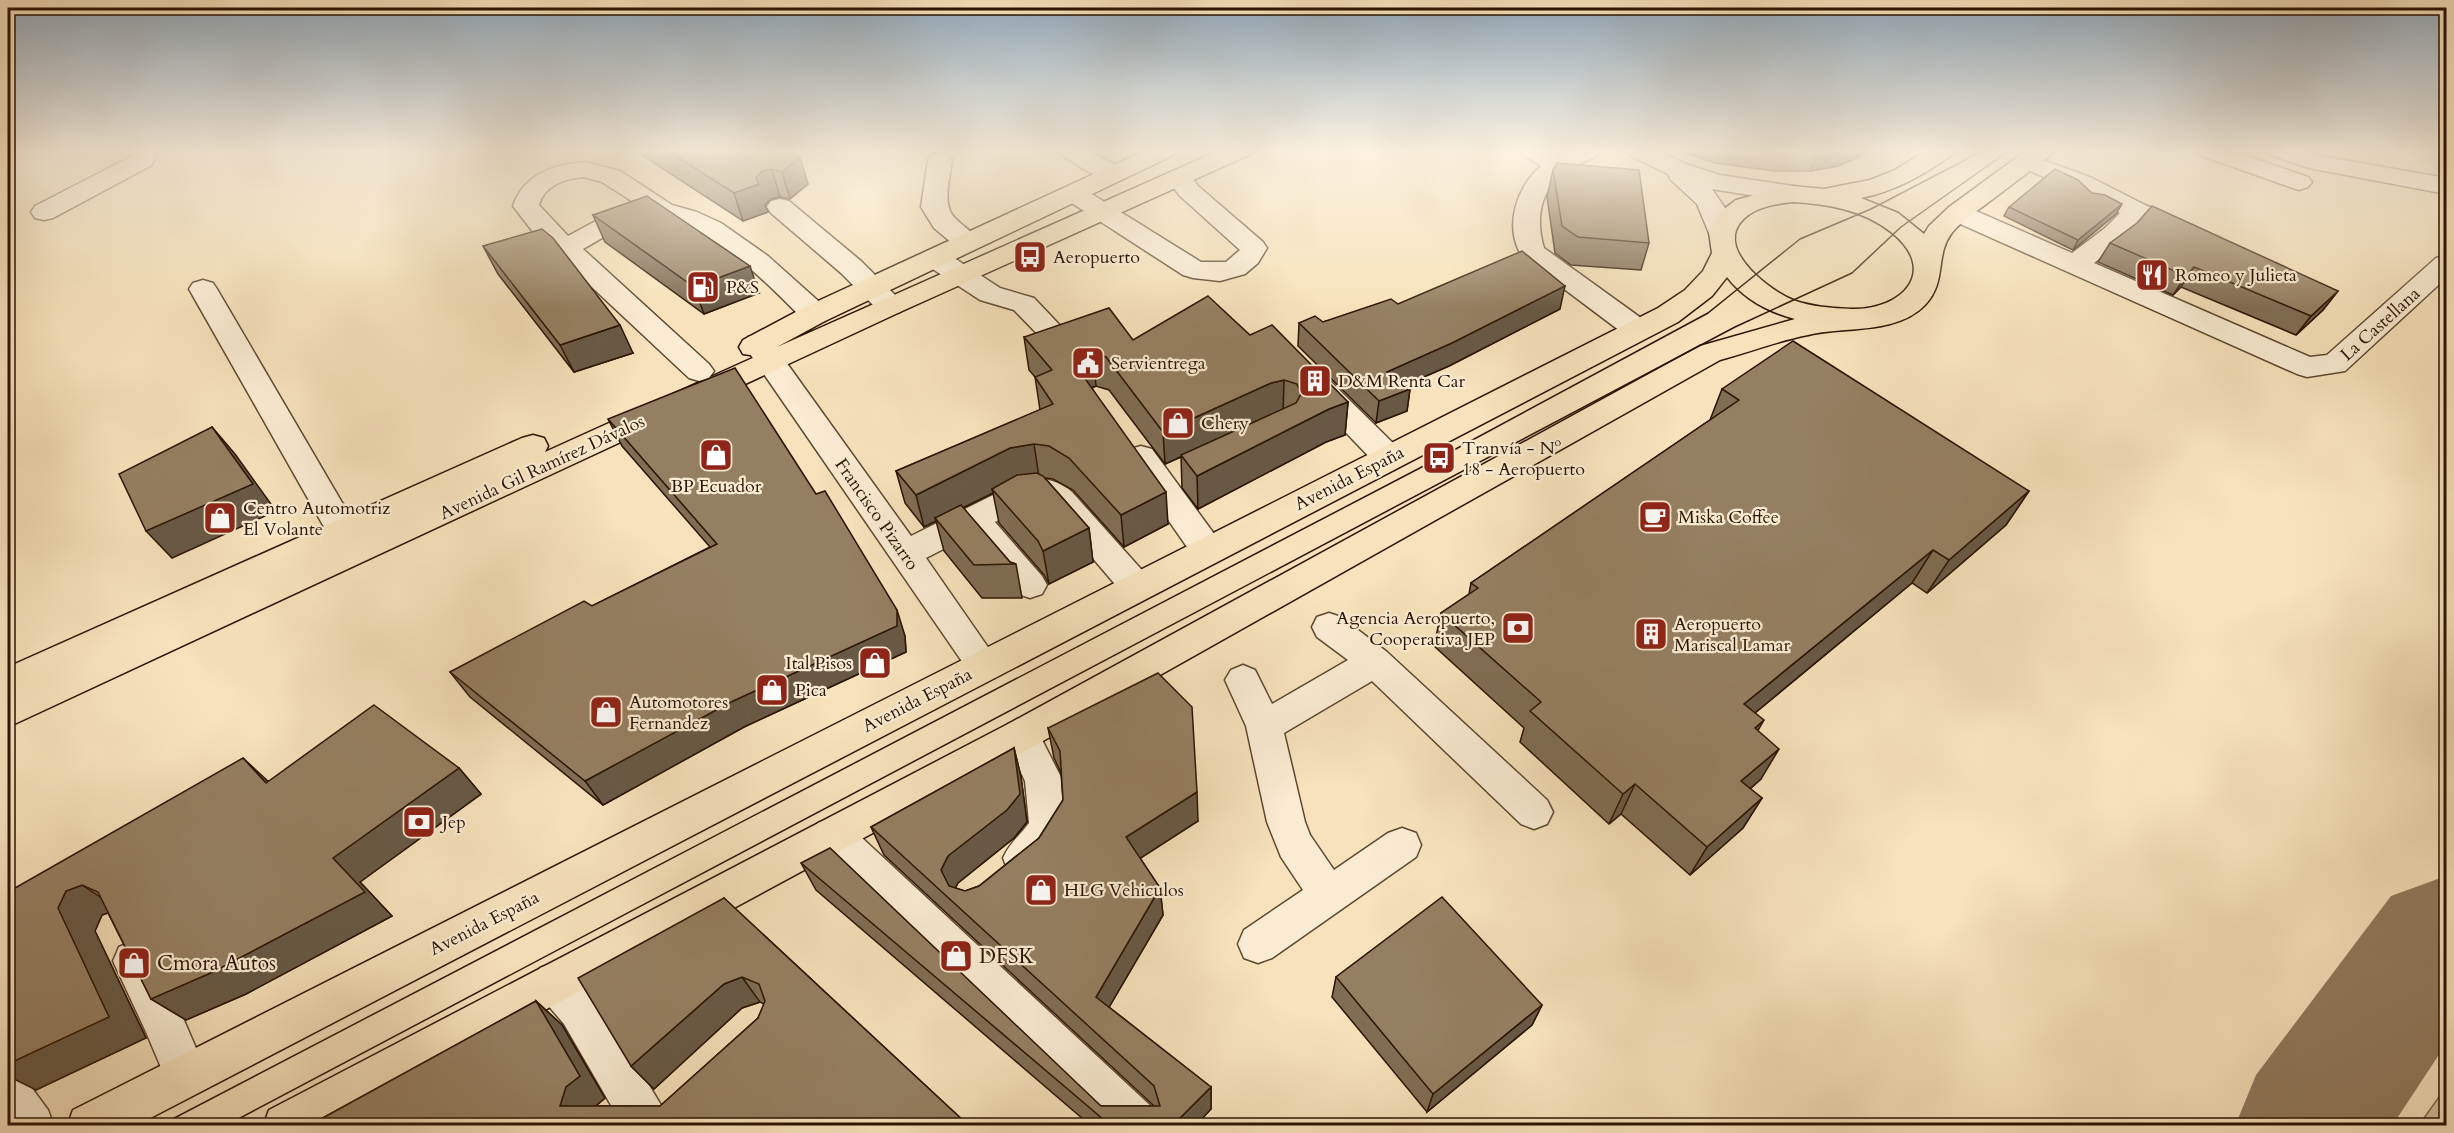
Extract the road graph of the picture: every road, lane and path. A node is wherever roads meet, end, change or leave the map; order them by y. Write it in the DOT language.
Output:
graph roads {
  1 [pos="62,203"];
  2 [pos="527,203"];
  3 [pos="651,203"];
  4 [pos="935,203"];
  5 [pos="1052,203"];
  6 [pos="1089,203"];
  7 [pos="1121,203"];
  8 [pos="1204,203"];
  9 [pos="1528,203"];
  10 [pos="1710,203"];
  11 [pos="1751,203"];
  12 [pos="1848,203"];
  13 [pos="1971,203"];
  14 [pos="2117,203"];
  15 [pos="780,207"];
  16 [pos="663,211"];
  17 [pos="1102,211"];
  18 [pos="2136,211"];
  19 [pos="45,212"];
  20 [pos="1958,213"];
  21 [pos="967,242"];
  22 [pos="2206,242"];
  23 [pos="1723,246"];
  24 [pos="566,248"];
  25 [pos="935,258"];
  26 [pos="1927,262"];
  27 [pos="2446,264"];
  28 [pos="2074,265"];
  29 [pos="960,276"];
  30 [pos="871,288"];
  31 [pos="202,289"];
  32 [pos="890,306"];
  33 [pos="815,314"];
  34 [pos="1870,318"];
  35 [pos="1638,330"];
  36 [pos="1056,336"];
  37 [pos="764,353"];
  38 [pos="1293,361"];
  39 [pos="699,371"];
  40 [pos="1125,436"];
  41 [pos="1389,458"];
  42 [pos="1190,469"];
  43 [pos="1159,483"];
  44 [pos="974,519"];
  45 [pos="342,532"];
  46 [pos="1208,550"];
  47 [pos="905,554"];
  48 [pos="1030,585"];
  49 [pos="1137,587"];
  50 [pos="1329,627"];
  51 [pos="1375,662"];
  52 [pos="984,666"];
  53 [pos="1243,680"];
  54 [pos="8,683"];
  55 [pos="8,712"];
  56 [pos="1264,726"];
  57 [pos="1021,735"];
  58 [pos="1534,812"];
  59 [pos="832,835"];
  60 [pos="1402,845"];
  61 [pos="997,878"];
  62 [pos="1329,896"];
  63 [pos="117,930"];
  64 [pos="1258,944"];
  65 [pos="555,982"];
  66 [pos="186,1076"];
  67 [pos="8,1091"];
  68 [pos="643,1117"];
  69 [pos="32,1125"];
  70 [pos="89,1125"];
  71 [pos="285,1125"];
  72 [pos="1139,1125"];
  1 -- 19 [label="street"];
  2 -- 24 [label="street"];
  3 -- 16 [label="street"];
  4 -- 21 [label="street"];
  5 -- 21 [label="main road, Avenida Gil Ramírez Dávalos"];
  6 -- 17 [label="street"];
  7 -- 17 [label="main road, Avenida Gil Ramírez Dávalos"];
  8 -- 17 [label="street"];
  9 -- 35 [label="street"];
  10 -- 23 [label="street"];
  11 -- 23 [label="main road"];
  12 -- 26 [label="main road"];
  13 -- 20 [label="main road"];
  14 -- 18 [label="street"];
  15 -- 30 [label="street"];
  16 -- 24 [label="street"];
  16 -- 33 [label="street"];
  17 -- 29 [label="main road, Avenida Gil Ramírez Dávalos"];
  18 -- 22 [label="street"];
  18 -- 28 [label="street"];
  20 -- 26 [label="main road"];
  20 -- 28 [label="street"];
  21 -- 25 [label="main road, Avenida Gil Ramírez Dávalos"];
  23 -- 34 [label="main road"];
  23 -- 35 [label="main road, Avenida España"];
  24 -- 39 [label="street"];
  25 -- 29 [label="street"];
  25 -- 30 [label="main road, Avenida Gil Ramírez Dávalos"];
  26 -- 34 [label="main road"];
  27 -- 28 [label="street, La Castellana"];
  29 -- 32 [label="main road, Avenida Gil Ramírez Dávalos"];
  29 -- 36 [label="street"];
  30 -- 32 [label="street"];
  30 -- 33 [label="main road, Avenida Gil Ramírez Dávalos"];
  31 -- 45 [label="street"];
  32 -- 37 [label="main road, Avenida Gil Ramírez Dávalos"];
  33 -- 37 [label="main road, Avenida Gil Ramírez Dávalos"];
  34 -- 57 [label="main road"];
  35 -- 41 [label="main road, Avenida España"];
  37 -- 39 [label="main road, Avenida Gil Ramírez Dávalos"];
  37 -- 47 [label="street, Francisco Pizarro"];
  37 -- 55 [label="main road, Avenida Gil Ramírez Dávalos"];
  38 -- 41 [label="street"];
  39 -- 45 [label="main road, Avenida Gil Ramírez Dávalos"];
  40 -- 43 [label="street"];
  41 -- 46 [label="main road, Avenida España"];
  42 -- 43 [label="street"];
  43 -- 46 [label="street"];
  44 -- 47 [label="street"];
  44 -- 48 [label="street"];
  44 -- 49 [label="street"];
  45 -- 54 [label="main road, Avenida Gil Ramírez Dávalos"];
  46 -- 49 [label="main road, Avenida España"];
  47 -- 52 [label="street, Francisco Pizarro"];
  49 -- 52 [label="main road, Avenida España"];
  50 -- 51 [label="street"];
  51 -- 56 [label="street"];
  51 -- 58 [label="street"];
  52 -- 66 [label="main road, Avenida España"];
  53 -- 56 [label="street"];
  56 -- 62 [label="street"];
  57 -- 59 [label="main road"];
  57 -- 61 [label="street"];
  59 -- 65 [label="main road"];
  59 -- 72 [label="street"];
  60 -- 62 [label="street"];
  62 -- 64 [label="street"];
  63 -- 66 [label="street"];
  65 -- 68 [label="street"];
  65 -- 71 [label="main road"];
  66 -- 70 [label="main road, Avenida España"];
  67 -- 69 [label="street"];
}
